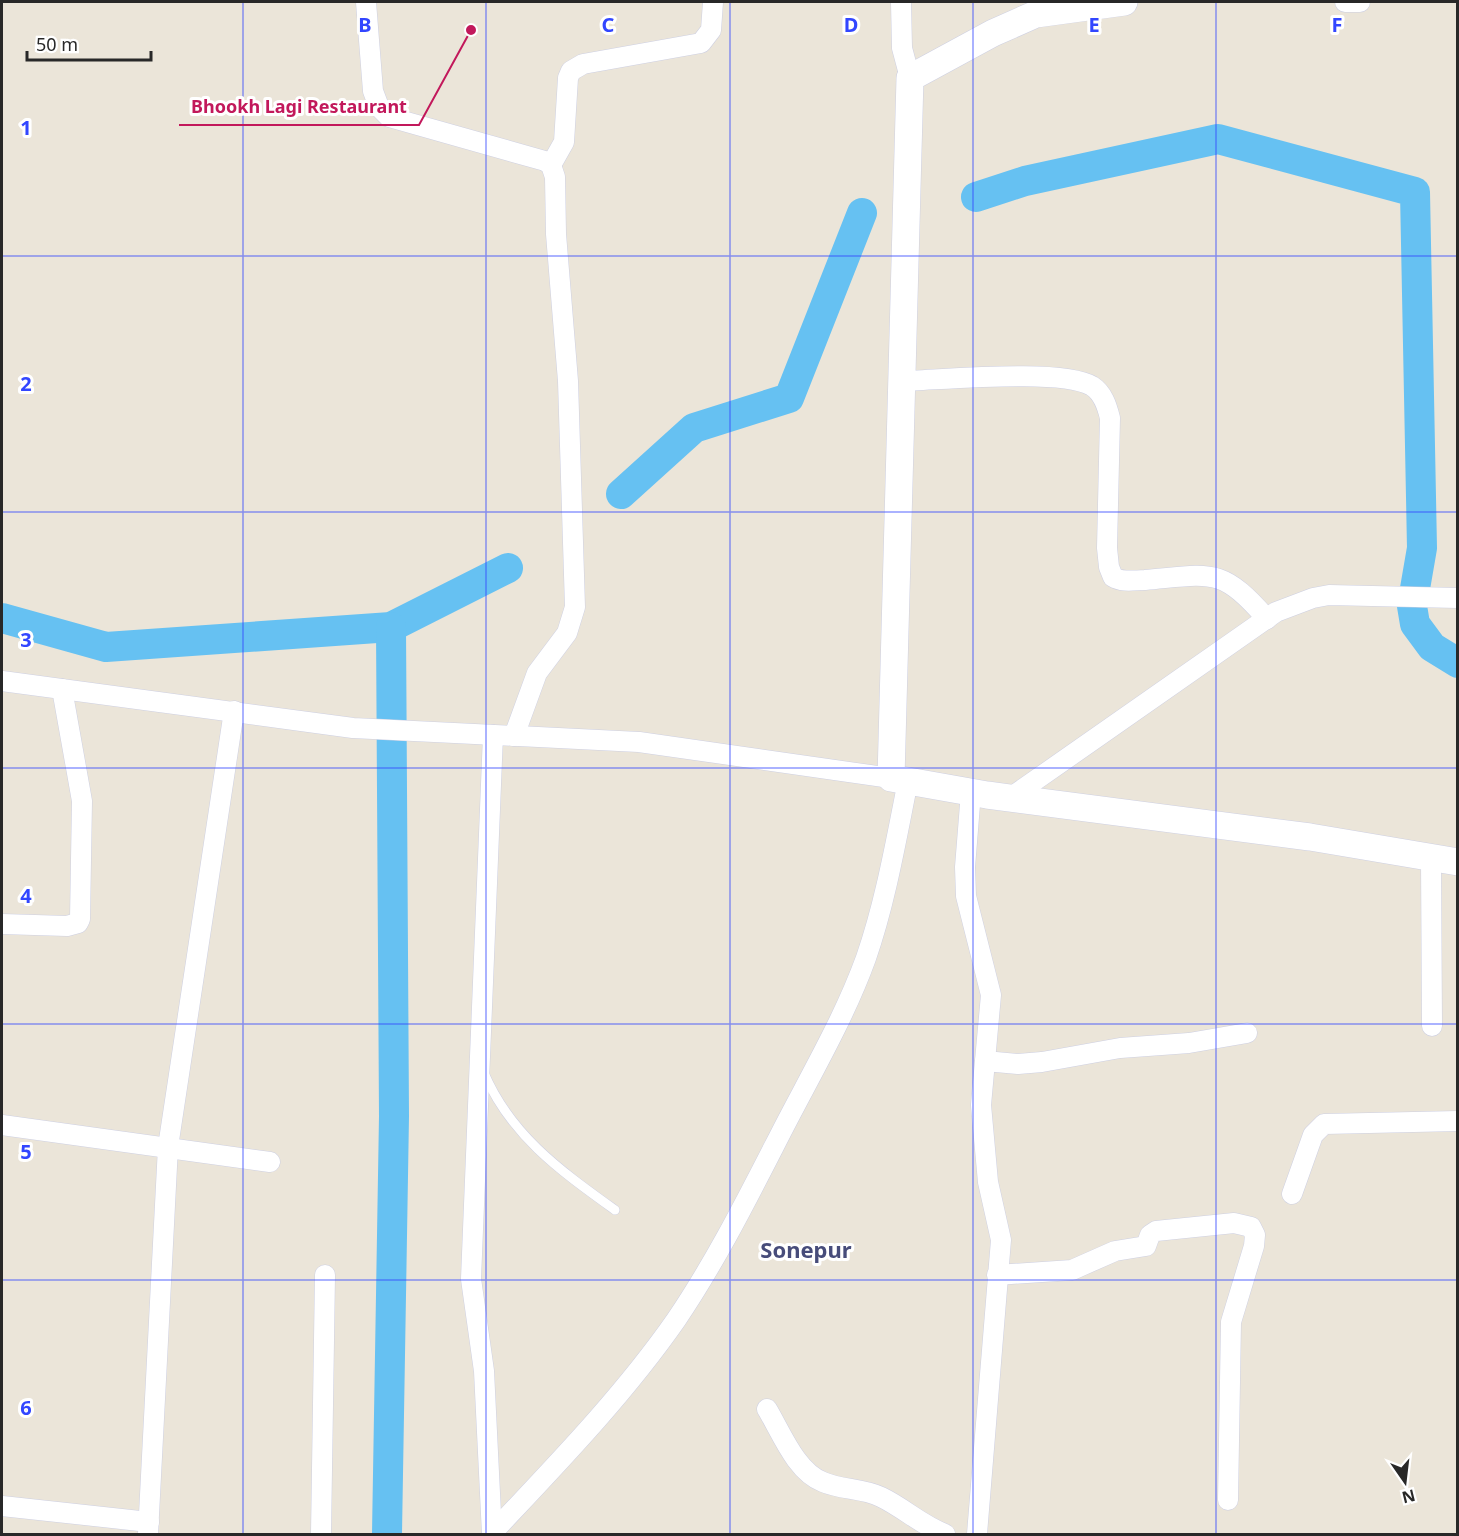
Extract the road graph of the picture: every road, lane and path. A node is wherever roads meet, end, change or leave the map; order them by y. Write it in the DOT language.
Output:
graph roads {
  1 [pos="366,2"];
  2 [pos="713,2"];
  3 [pos="901,2"];
  4 [pos="1124,2"];
  5 [pos="1345,2"];
  6 [pos="1360,2"];
  7 [pos="1022,11"];
  8 [pos="910,78"];
  9 [pos="551,165"];
  10 [pos="902,381"];
  11 [pos="1458,598"];
  12 [pos="1267,619"];
  13 [pos="2,681"];
  14 [pos="63,688"];
  15 [pos="234,711"];
  16 [pos="493,735"];
  17 [pos="514,736"];
  18 [pos="900,779"];
  19 [pos="971,792"];
  20 [pos="1010,798"];
  21 [pos="1431,858"];
  22 [pos="1458,862"];
  23 [pos="2,924"];
  24 [pos="1432,1026"];
  25 [pos="1247,1033"];
  26 [pos="985,1061"];
  27 [pos="480,1066"];
  28 [pos="1458,1121"];
  29 [pos="2,1125"];
  30 [pos="168,1147"];
  31 [pos="270,1162"];
  32 [pos="1292,1194"];
  33 [pos="615,1210"];
  34 [pos="325,1275"];
  35 [pos="997,1275"];
  36 [pos="767,1409"];
  37 [pos="1228,1500"];
  38 [pos="2,1506"];
  39 [pos="148,1528"];
  40 [pos="321,1534"];
  41 [pos="492,1534"];
  42 [pos="945,1534"];
  43 [pos="976,1534"];
  1 -- 9 [label="street"];
  2 -- 9 [label="street"];
  3 -- 8 [label="street"];
  4 -- 7 [label="street"];
  5 -- 6 [label="street"];
  7 -- 8 [label="street"];
  8 -- 10 [label="street"];
  9 -- 17 [label="street"];
  10 -- 12 [label="street"];
  10 -- 18 [label="street"];
  11 -- 12 [label="street"];
  12 -- 20 [label="street"];
  13 -- 14 [label="street"];
  14 -- 15 [label="street"];
  14 -- 23 [label="street"];
  15 -- 16 [label="street"];
  15 -- 30 [label="street"];
  16 -- 17 [label="street"];
  16 -- 27 [label="street"];
  17 -- 18 [label="street"];
  18 -- 19 [label="street"];
  18 -- 41 [label="street"];
  19 -- 20 [label="street"];
  19 -- 26 [label="street"];
  20 -- 21 [label="street"];
  21 -- 22 [label="street"];
  21 -- 24 [label="street"];
  25 -- 26 [label="street"];
  26 -- 35 [label="street"];
  27 -- 33 [label="lane"];
  27 -- 41 [label="street"];
  28 -- 32 [label="street"];
  29 -- 30 [label="street"];
  30 -- 31 [label="street"];
  30 -- 39 [label="street"];
  34 -- 40 [label="street"];
  35 -- 37 [label="street"];
  35 -- 43 [label="street"];
  36 -- 42 [label="street"];
  38 -- 39 [label="street"];
}
